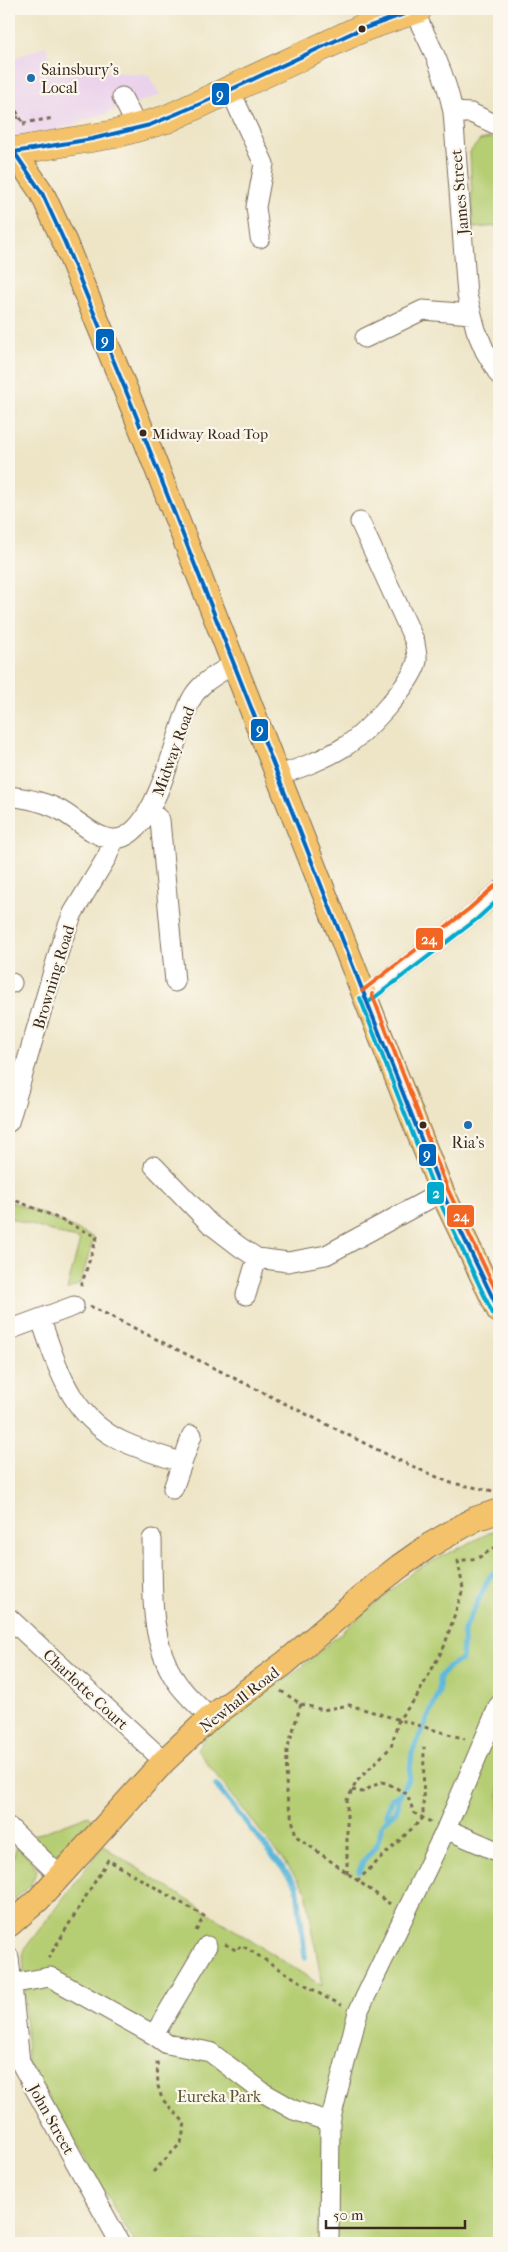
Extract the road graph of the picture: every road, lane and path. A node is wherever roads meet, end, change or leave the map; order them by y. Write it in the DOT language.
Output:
graph roads {
  1 [pos="416,9"];
  2 [pos="230,90"];
  3 [pos="122,97"];
  4 [pos="453,112"];
  5 [pos="19,117"];
  6 [pos="54,118"];
  7 [pos="9,119"];
  8 [pos="23,123"];
  9 [pos="499,126"];
  10 [pos="137,127"];
  11 [pos="10,150"];
  12 [pos="260,238"];
  13 [pos="471,314"];
  14 [pos="365,338"];
  15 [pos="499,375"];
  16 [pos="360,522"];
  17 [pos="234,664"];
  18 [pos="277,776"];
  19 [pos="9,796"];
  20 [pos="149,810"];
  21 [pos="114,839"];
  22 [pos="499,891"];
  23 [pos="175,982"];
  24 [pos="366,996"];
  25 [pos="9,1122"];
  26 [pos="154,1166"];
  27 [pos="442,1192"];
  28 [pos="9,1198"];
  29 [pos="257,1258"];
  30 [pos="246,1295"];
  31 [pos="75,1302"];
  32 [pos="499,1311"];
  33 [pos="41,1320"];
  34 [pos="9,1330"];
  35 [pos="192,1435"];
  36 [pos="181,1462"];
  37 [pos="173,1489"];
  38 [pos="499,1496"];
  39 [pos="499,1511"];
  40 [pos="152,1538"];
  41 [pos="499,1548"];
  42 [pos="9,1618"];
  43 [pos="266,1677"];
  44 [pos="301,1704"];
  45 [pos="499,1704"];
  46 [pos="210,1718"];
  47 [pos="399,1719"];
  48 [pos="482,1743"];
  49 [pos="424,1747"];
  50 [pos="164,1761"];
  51 [pos="352,1790"];
  52 [pos="423,1818"];
  53 [pos="9,1826"];
  54 [pos="446,1829"];
  55 [pos="499,1852"];
  56 [pos="347,1874"];
  57 [pos="59,1876"];
  58 [pos="357,1881"];
  59 [pos="405,1914"];
  60 [pos="9,1925"];
  61 [pos="207,1946"];
  62 [pos="9,1956"];
  63 [pos="50,1977"];
  64 [pos="10,1984"];
  65 [pos="358,2012"];
  66 [pos="160,2040"];
  67 [pos="330,2122"];
  68 [pos="153,2172"];
  69 [pos="120,2243"];
  70 [pos="329,2243"];
  1 -- 2 [label="highway"];
  1 -- 4 [label="street, James Street"];
  2 -- 10 [label="highway"];
  2 -- 12 [label="street"];
  3 -- 10 [label="street"];
  4 -- 9 [label="street"];
  4 -- 13 [label="street, James Street"];
  5 -- 7 [label="path"];
  6 -- 8 [label="path"];
  10 -- 11 [label="highway"];
  11 -- 17 [label="main road"];
  13 -- 14 [label="street"];
  13 -- 15 [label="street, James Street"];
  16 -- 18 [label="street"];
  17 -- 18 [label="main road"];
  17 -- 20 [label="street, Midway Road"];
  18 -- 24 [label="main road"];
  19 -- 21 [label="street"];
  20 -- 21 [label="street, Midway Road"];
  20 -- 23 [label="street"];
  21 -- 25 [label="street, Browning Road"];
  22 -- 24 [label="street"];
  24 -- 27 [label="main road"];
  26 -- 29 [label="street"];
  27 -- 29 [label="street"];
  27 -- 32 [label="main road"];
  28 -- 31 [label="path"];
  29 -- 30 [label="street"];
  31 -- 33 [label="street"];
  31 -- 38 [label="path"];
  33 -- 34 [label="street"];
  33 -- 36 [label="street"];
  35 -- 36 [label="street"];
  36 -- 37 [label="street"];
  39 -- 43 [label="main road, Newhall Road"];
  40 -- 46 [label="street"];
  41 -- 47 [label="path"];
  42 -- 50 [label="street, Charlotte Court"];
  43 -- 44 [label="path"];
  43 -- 46 [label="main road, Newhall Road"];
  44 -- 47 [label="path"];
  44 -- 56 [label="path"];
  45 -- 48 [label="street"];
  46 -- 50 [label="main road, Newhall Road"];
  47 -- 48 [label="path"];
  47 -- 51 [label="path"];
  48 -- 54 [label="street"];
  49 -- 52 [label="path"];
  50 -- 57 [label="main road, Newhall Road"];
  51 -- 52 [label="path"];
  51 -- 56 [label="path"];
  52 -- 58 [label="path"];
  53 -- 57 [label="street"];
  54 -- 55 [label="street"];
  54 -- 59 [label="street"];
  56 -- 58 [label="path"];
  57 -- 60 [label="main road, Newhall Road"];
  58 -- 59 [label="path"];
  59 -- 65 [label="street"];
  61 -- 63 [label="path"];
  61 -- 65 [label="path"];
  61 -- 66 [label="street"];
  62 -- 64 [label="street, John Street"];
  63 -- 64 [label="street"];
  63 -- 66 [label="street"];
  64 -- 69 [label="street, John Street"];
  65 -- 67 [label="street"];
  66 -- 67 [label="street"];
  66 -- 68 [label="path"];
  67 -- 70 [label="street"];
}
